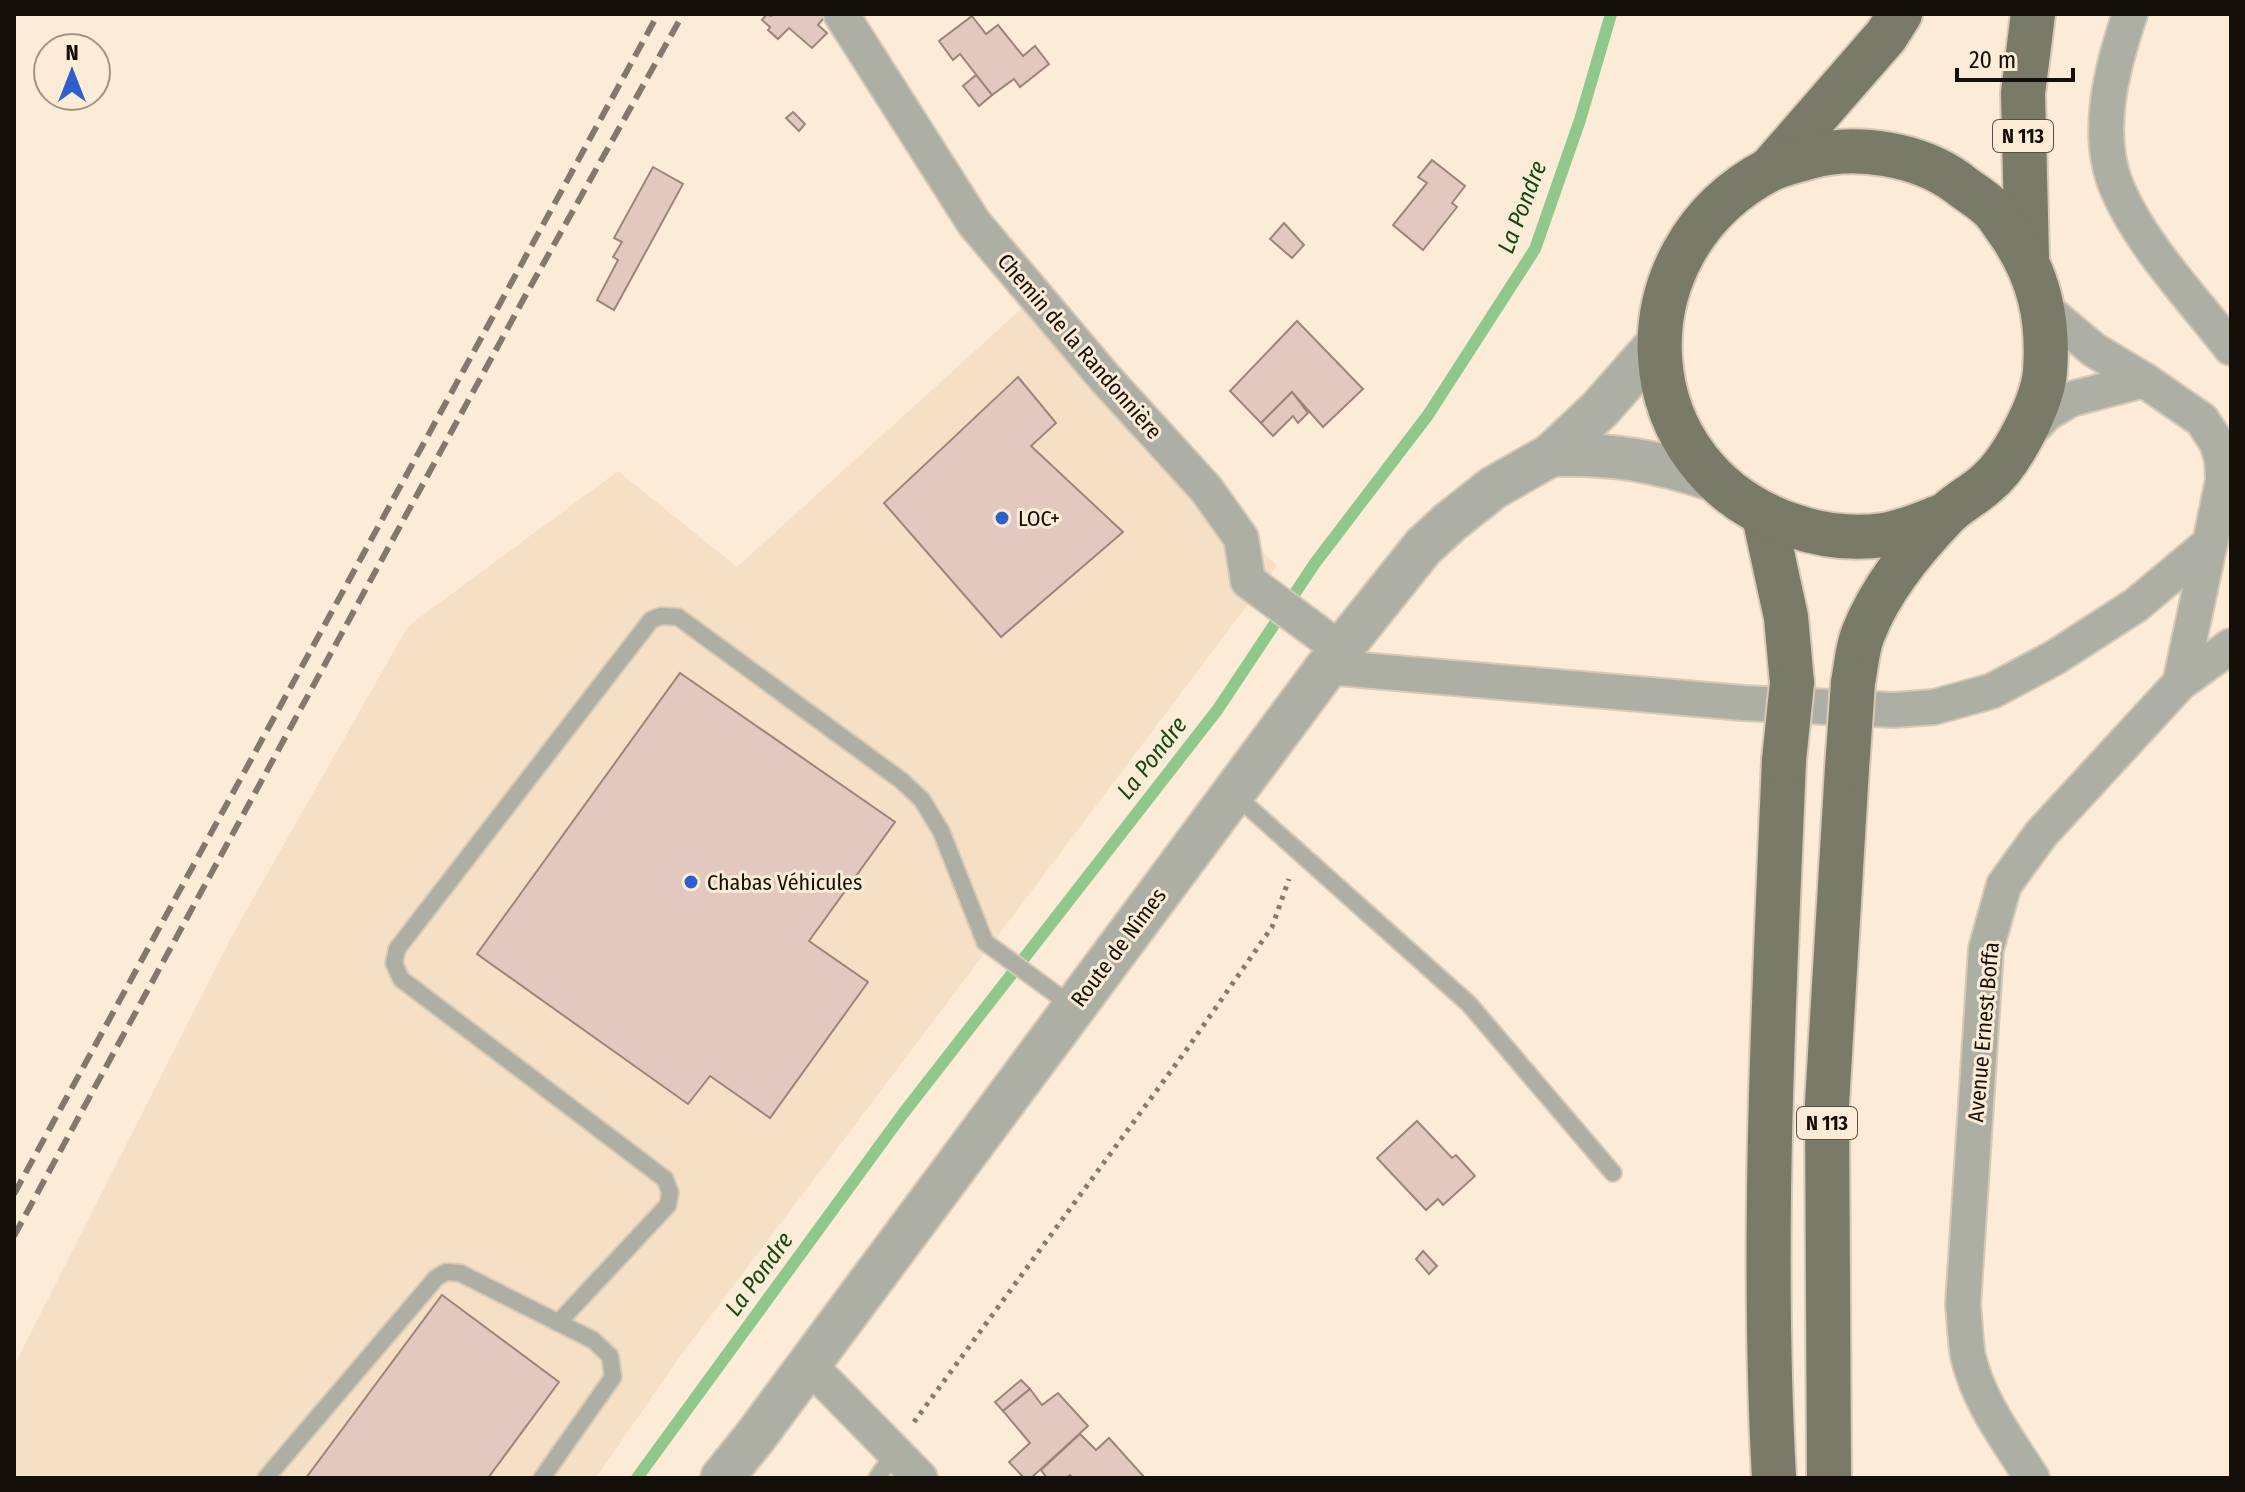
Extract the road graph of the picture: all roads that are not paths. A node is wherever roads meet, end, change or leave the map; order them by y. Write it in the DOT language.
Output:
graph roads {
  1 [pos="841,14"];
  2 [pos="1900,14"];
  3 [pos="2033,14"];
  4 [pos="2130,14"];
  5 [pos="1771,168"];
  6 [pos="2027,258"];
  7 [pos="2044,308"];
  8 [pos="1659,342"];
  9 [pos="2231,348"];
  10 [pos="2144,380"];
  11 [pos="2023,438"];
  12 [pos="2224,438"];
  13 [pos="1551,455"];
  14 [pos="1714,480"];
  15 [pos="1945,515"];
  16 [pos="1764,516"];
  17 [pos="2210,543"];
  18 [pos="2231,646"];
  19 [pos="1325,648"];
  20 [pos="2180,683"];
  21 [pos="1233,793"];
  22 [pos="1074,1007"];
  23 [pos="1613,1173"];
  24 [pos="558,1323"];
  25 [pos="809,1365"];
  26 [pos="886,1465"];
  27 [pos="266,1478"];
  28 [pos="542,1478"];
  29 [pos="722,1478"];
  30 [pos="920,1478"];
  31 [pos="1774,1478"];
  32 [pos="1829,1478"];
  33 [pos="2032,1478"];
  1 -- 19 [label="street, Chemin de la Randonnière"];
  2 -- 5 [label="main road"];
  3 -- 6 [label="main road, N 113"];
  4 -- 9 [label="street"];
  5 -- 6 [label="main road"];
  5 -- 8 [label="main road"];
  6 -- 7 [label="main road"];
  7 -- 10 [label="street"];
  7 -- 11 [label="main road"];
  8 -- 13 [label="street, Route de Nîmes"];
  8 -- 14 [label="main road"];
  10 -- 11 [label="street"];
  10 -- 12 [label="street"];
  11 -- 15 [label="main road"];
  12 -- 17 [label="street"];
  13 -- 14 [label="street, Route de Nîmes"];
  13 -- 19 [label="street, Route de Nîmes"];
  14 -- 16 [label="main road"];
  15 -- 16 [label="main road"];
  15 -- 32 [label="main road, N 113, bridge"];
  16 -- 31 [label="main road, N 113, bridge"];
  17 -- 19 [label="street"];
  17 -- 20 [label="street"];
  18 -- 20 [label="street, Avenue Ernest Boffa"];
  19 -- 21 [label="street, Route de Nîmes"];
  20 -- 33 [label="street, Avenue Ernest Boffa"];
  21 -- 22 [label="street, Route de Nîmes"];
  21 -- 23 [label="lane"];
  22 -- 24 [label="lane"];
  22 -- 25 [label="street, Route de Nîmes"];
  24 -- 27 [label="lane"];
  24 -- 28 [label="lane"];
  25 -- 26 [label="street"];
  25 -- 29 [label="street, Route de Nîmes"];
  26 -- 30 [label="street"];
}
